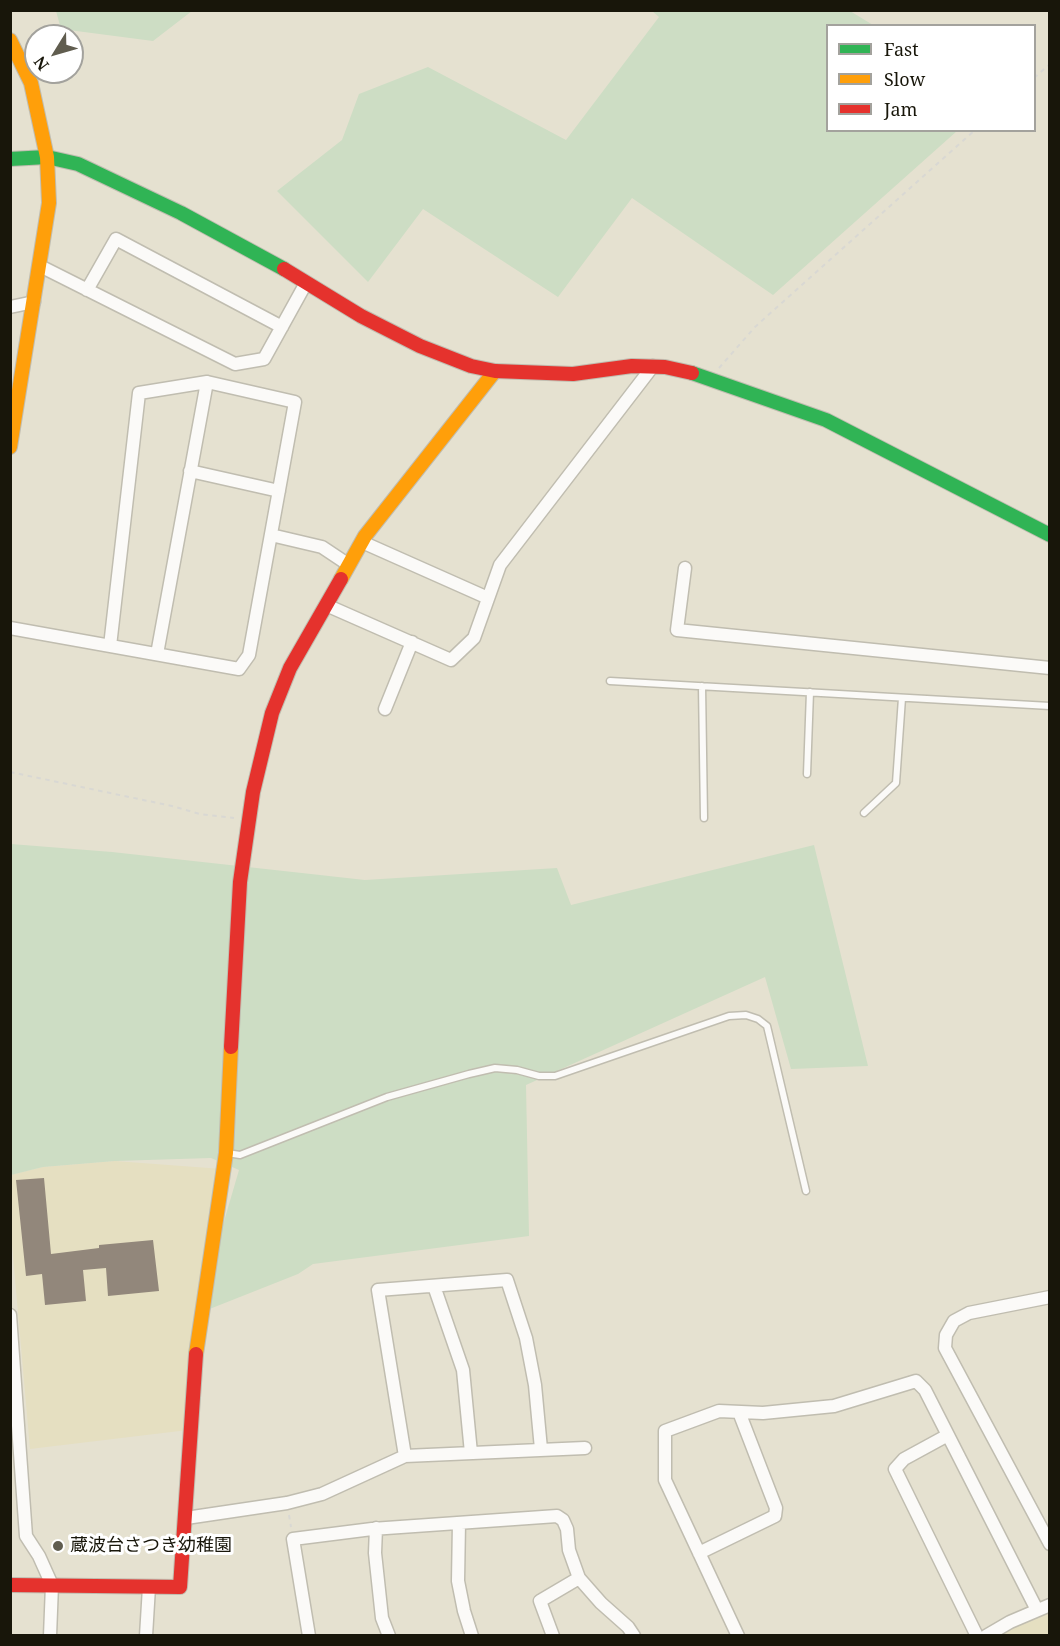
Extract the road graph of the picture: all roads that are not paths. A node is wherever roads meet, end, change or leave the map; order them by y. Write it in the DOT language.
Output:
graph roads {
  1 [pos="10,40"];
  2 [pos="47,157"];
  3 [pos="10,159"];
  4 [pos="40,266"];
  5 [pos="306,283"];
  6 [pos="87,290"];
  7 [pos="34,302"];
  8 [pos="10,307"];
  9 [pos="282,327"];
  10 [pos="653,366"];
  11 [pos="495,371"];
  12 [pos="207,382"];
  13 [pos="11,442"];
  14 [pos="190,471"];
  15 [pos="279,491"];
  16 [pos="271,535"];
  17 [pos="1050,535"];
  18 [pos="362,542"];
  19 [pos="349,565"];
  20 [pos="685,568"];
  21 [pos="488,598"];
  22 [pos="327,604"];
  23 [pos="10,627"];
  24 [pos="412,642"];
  25 [pos="110,646"];
  26 [pos="157,654"];
  27 [pos="1050,668"];
  28 [pos="610,681"];
  29 [pos="702,686"];
  30 [pos="810,692"];
  31 [pos="902,698"];
  32 [pos="1050,706"];
  33 [pos="385,709"];
  34 [pos="807,774"];
  35 [pos="864,813"];
  36 [pos="704,818"];
  37 [pos="226,1153"];
  38 [pos="806,1191"];
  39 [pos="434,1286"];
  40 [pos="1050,1297"];
  41 [pos="10,1315"];
  42 [pos="739,1412"];
  43 [pos="948,1435"];
  44 [pos="585,1448"];
  45 [pos="541,1449"];
  46 [pos="471,1454"];
  47 [pos="405,1456"];
  48 [pos="186,1518"];
  49 [pos="459,1522"];
  50 [pos="376,1528"];
  51 [pos="1050,1544"];
  52 [pos="699,1553"];
  53 [pos="579,1578"];
  54 [pos="10,1585"];
  55 [pos="52,1585"];
  56 [pos="149,1587"];
  57 [pos="1050,1605"];
  58 [pos="1037,1611"];
  59 [pos="50,1635"];
  60 [pos="146,1635"];
  61 [pos="309,1635"];
  62 [pos="389,1635"];
  63 [pos="472,1635"];
  64 [pos="553,1635"];
  65 [pos="634,1635"];
  66 [pos="738,1635"];
  67 [pos="977,1635"];
  68 [pos="986,1635"];
  1 -- 2 [label="street"];
  2 -- 3 [label="street"];
  2 -- 4 [label="street"];
  2 -- 5 [label="street"];
  4 -- 6 [label="street"];
  4 -- 7 [label="street"];
  5 -- 9 [label="street"];
  5 -- 11 [label="street"];
  6 -- 9 [label="street"];
  6 -- 9 [label="street"];
  7 -- 8 [label="street"];
  7 -- 13 [label="street"];
  10 -- 11 [label="street"];
  10 -- 17 [label="street"];
  10 -- 21 [label="street"];
  11 -- 18 [label="street"];
  12 -- 14 [label="street"];
  12 -- 15 [label="street"];
  12 -- 25 [label="street"];
  14 -- 15 [label="street"];
  14 -- 26 [label="street"];
  15 -- 16 [label="street"];
  16 -- 19 [label="street"];
  16 -- 26 [label="street"];
  18 -- 19 [label="street"];
  18 -- 21 [label="street"];
  19 -- 22 [label="street"];
  20 -- 27 [label="street"];
  21 -- 24 [label="street"];
  22 -- 24 [label="street"];
  22 -- 37 [label="street"];
  23 -- 25 [label="street"];
  24 -- 33 [label="street"];
  25 -- 26 [label="street"];
  28 -- 29 [label="lane"];
  29 -- 30 [label="lane"];
  29 -- 36 [label="lane"];
  30 -- 31 [label="lane"];
  30 -- 34 [label="lane"];
  31 -- 32 [label="lane"];
  31 -- 35 [label="lane"];
  37 -- 38 [label="lane"];
  37 -- 48 [label="street"];
  39 -- 45 [label="street"];
  39 -- 46 [label="street"];
  39 -- 47 [label="street"];
  40 -- 51 [label="street"];
  41 -- 55 [label="street"];
  42 -- 43 [label="street"];
  42 -- 52 [label="street"];
  42 -- 52 [label="street"];
  43 -- 58 [label="street"];
  43 -- 67 [label="street"];
  44 -- 45 [label="street"];
  45 -- 46 [label="street"];
  46 -- 47 [label="street"];
  47 -- 48 [label="street"];
  48 -- 56 [label="street"];
  49 -- 50 [label="street"];
  49 -- 53 [label="street"];
  49 -- 63 [label="street"];
  50 -- 61 [label="street"];
  50 -- 62 [label="street"];
  52 -- 66 [label="street"];
  53 -- 64 [label="street"];
  53 -- 65 [label="street"];
  54 -- 55 [label="street"];
  55 -- 56 [label="street"];
  55 -- 59 [label="street"];
  56 -- 60 [label="street"];
  57 -- 58 [label="street"];
  58 -- 68 [label="street"];
}
